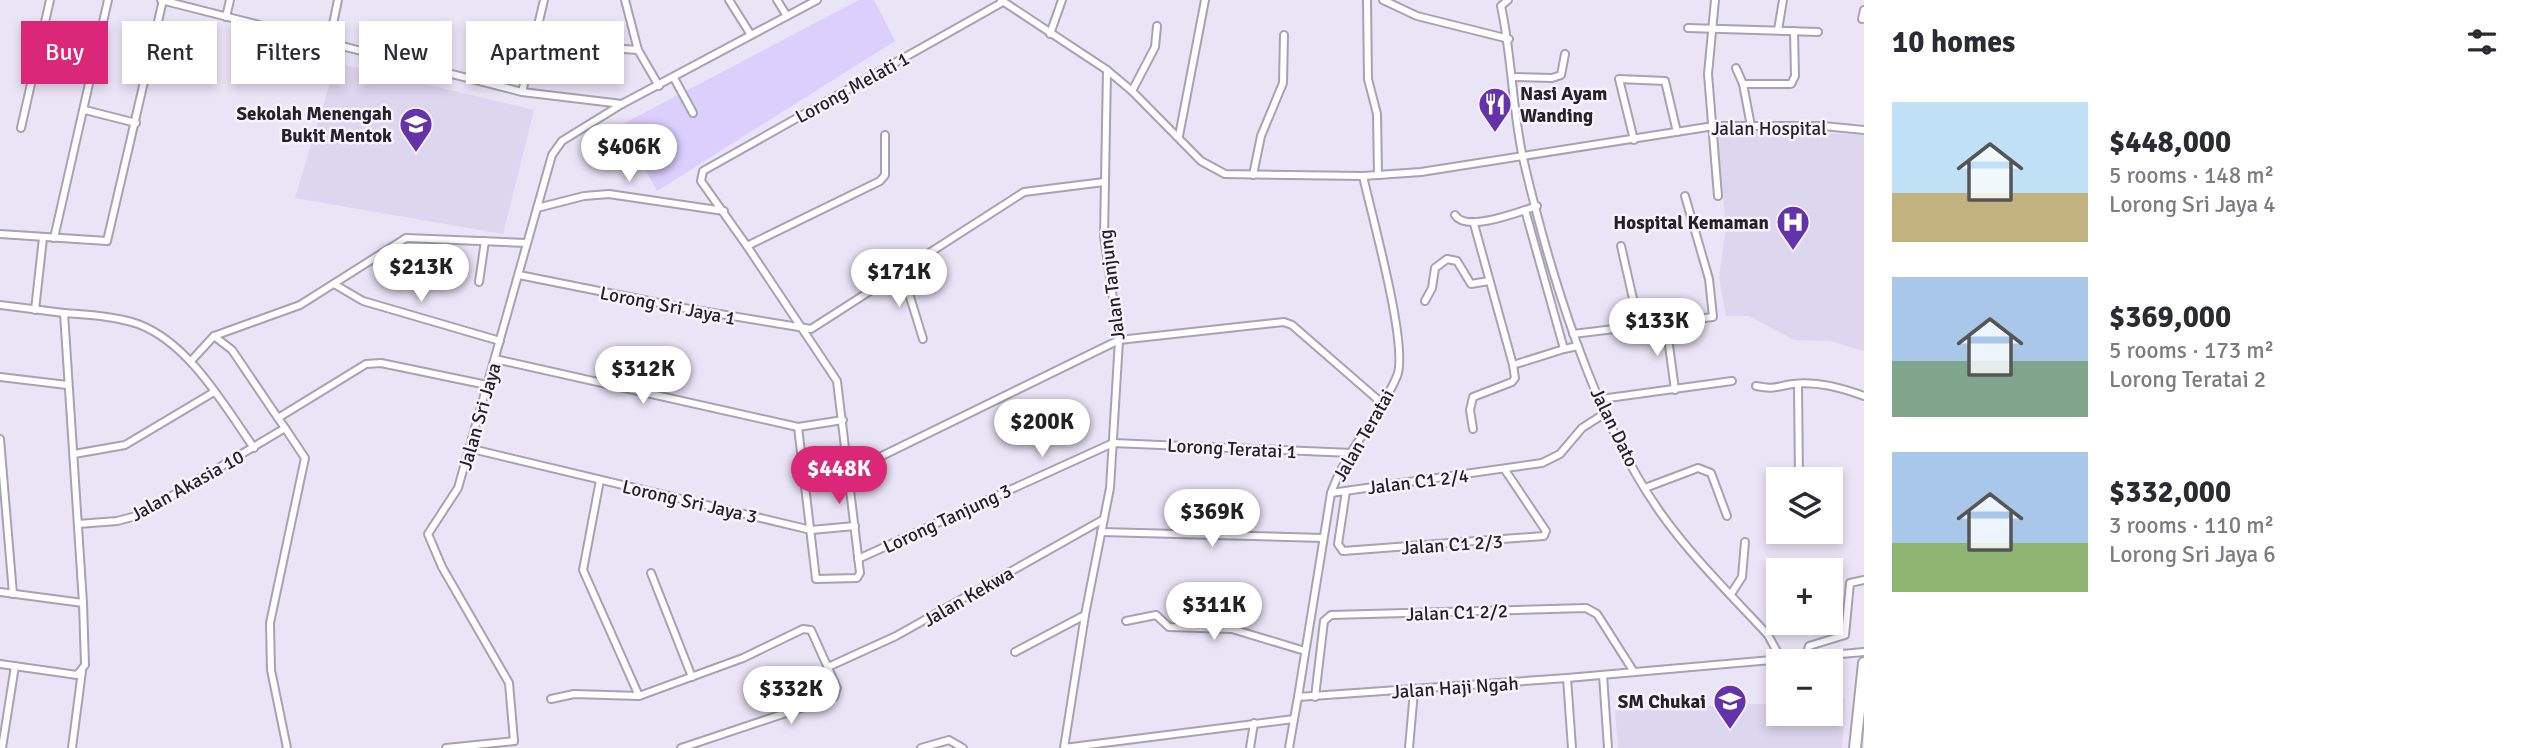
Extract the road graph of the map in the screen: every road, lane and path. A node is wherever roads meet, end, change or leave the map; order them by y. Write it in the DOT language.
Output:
graph roads {
  1 [pos="50,0"];
  2 [pos="108,0"];
  3 [pos="162,0"];
  4 [pos="230,0"];
  5 [pos="338,0"];
  6 [pos="544,0"];
  7 [pos="625,0"];
  8 [pos="730,0"];
  9 [pos="777,0"];
  10 [pos="817,0"];
  11 [pos="1062,0"];
  12 [pos="1205,0"];
  13 [pos="1367,0"];
  14 [pos="1382,0"];
  15 [pos="1508,0"];
  16 [pos="1715,0"];
  17 [pos="1783,0"];
  18 [pos="172,1"];
  19 [pos="1002,1"];
  20 [pos="1501,3"];
  21 [pos="1864,10"];
  22 [pos="787,16"];
  23 [pos="226,17"];
  24 [pos="1861,19"];
  25 [pos="242,21"];
  26 [pos="334,21"];
  27 [pos="539,21"];
  28 [pos="1157,26"];
  29 [pos="1688,28"];
  30 [pos="1711,29"];
  31 [pos="1778,30"];
  32 [pos="1794,31"];
  33 [pos="1818,32"];
  34 [pos="1050,34"];
  35 [pos="751,35"];
  36 [pos="1284,35"];
  37 [pos="1508,38"];
  38 [pos="345,47"];
  39 [pos="624,49"];
  40 [pos="638,50"];
  41 [pos="1565,54"];
  42 [pos="1736,68"];
  43 [pos="1107,70"];
  44 [pos="1513,77"];
  45 [pos="674,78"];
  46 [pos="1743,83"];
  47 [pos="524,84"];
  48 [pos="659,86"];
  49 [pos="1132,91"];
  50 [pos="522,92"];
  51 [pos="622,104"];
  52 [pos="85,110"];
  53 [pos="693,113"];
  54 [pos="136,123"];
  55 [pos="1714,126"];
  56 [pos="1751,126"];
  57 [pos="21,128"];
  58 [pos="1864,130"];
  59 [pos="1677,132"];
  60 [pos="885,135"];
  61 [pos="1179,136"];
  62 [pos="1634,140"];
  63 [pos="1523,156"];
  64 [pos="1253,175"];
  65 [pos="1378,175"];
  66 [pos="1363,176"];
  67 [pos="1104,182"];
  68 [pos="1685,196"];
  69 [pos="1718,196"];
  70 [pos="1537,206"];
  71 [pos="537,208"];
  72 [pos="1525,210"];
  73 [pos="724,211"];
  74 [pos="1455,215"];
  75 [pos="1474,224"];
  76 [pos="0,234"];
  77 [pos="54,237"];
  78 [pos="43,238"];
  79 [pos="485,241"];
  80 [pos="526,243"];
  81 [pos="747,246"];
  82 [pos="1621,246"];
  83 [pos="901,271"];
  84 [pos="519,275"];
  85 [pos="1489,281"];
  86 [pos="479,282"];
  87 [pos="334,285"];
  88 [pos="1426,301"];
  89 [pos="0,306"];
  90 [pos="35,310"];
  91 [pos="64,313"];
  92 [pos="1666,323"];
  93 [pos="1639,325"];
  94 [pos="803,330"];
  95 [pos="1573,334"];
  96 [pos="214,336"];
  97 [pos="923,339"];
  98 [pos="1119,340"];
  99 [pos="500,341"];
  100 [pos="1578,346"];
  101 [pos="1564,349"];
  102 [pos="495,359"];
  103 [pos="191,361"];
  104 [pos="1513,365"];
  105 [pos="0,377"];
  106 [pos="1732,381"];
  107 [pos="1798,384"];
  108 [pos="67,385"];
  109 [pos="487,385"];
  110 [pos="1756,386"];
  111 [pos="1675,390"];
  112 [pos="214,392"];
  113 [pos="1864,396"];
  114 [pos="1601,399"];
  115 [pos="1380,405"];
  116 [pos="1606,412"];
  117 [pos="278,418"];
  118 [pos="843,420"];
  119 [pos="798,427"];
  120 [pos="285,428"];
  121 [pos="1473,429"];
  122 [pos="0,439"];
  123 [pos="1113,443"];
  124 [pos="0,446"];
  125 [pos="254,447"];
  126 [pos="468,448"];
  127 [pos="1352,453"];
  128 [pos="74,454"];
  129 [pos="1799,467"];
  130 [pos="1506,470"];
  131 [pos="849,472"];
  132 [pos="600,480"];
  133 [pos="1645,488"];
  134 [pos="1346,491"];
  135 [pos="1331,493"];
  136 [pos="1727,516"];
  137 [pos="1104,519"];
  138 [pos="3,520"];
  139 [pos="79,524"];
  140 [pos="855,526"];
  141 [pos="811,530"];
  142 [pos="1101,532"];
  143 [pos="1323,538"];
  144 [pos="1745,542"];
  145 [pos="858,559"];
  146 [pos="651,573"];
  147 [pos="1864,580"];
  148 [pos="0,592"];
  149 [pos="13,594"];
  150 [pos="1731,594"];
  151 [pos="83,603"];
  152 [pos="1085,615"];
  153 [pos="1126,621"];
  154 [pos="1776,649"];
  155 [pos="1808,649"];
  156 [pos="1305,651"];
  157 [pos="1015,652"];
  158 [pos="1864,652"];
  159 [pos="1843,654"];
  160 [pos="1766,660"];
  161 [pos="1864,663"];
  162 [pos="0,664"];
  163 [pos="15,666"];
  164 [pos="828,667"];
  165 [pos="82,671"];
  166 [pos="1634,672"];
  167 [pos="1603,676"];
  168 [pos="692,677"];
  169 [pos="1567,678"];
  170 [pos="1414,691"];
  171 [pos="639,696"];
  172 [pos="1315,696"];
  173 [pos="1298,697"];
  174 [pos="551,699"];
  175 [pos="1294,719"];
  176 [pos="1254,723"];
  177 [pos="2,735"];
  178 [pos="713,739"];
  179 [pos="514,741"];
  180 [pos="1117,745"];
  181 [pos="471,747"];
  182 [pos="2,748"];
  183 [pos="72,748"];
  184 [pos="287,748"];
  185 [pos="446,748"];
  186 [pos="520,748"];
  187 [pos="681,748"];
  188 [pos="715,748"];
  189 [pos="921,748"];
  190 [pos="963,748"];
  191 [pos="1064,748"];
  192 [pos="1250,748"];
  193 [pos="1289,748"];
  194 [pos="1409,748"];
  195 [pos="1572,748"];
  196 [pos="1608,748"];
  197 [pos="1855,748"];
  1 -- 57 [label="street"];
  2 -- 52 [label="street"];
  3 -- 18 [label="street"];
  3 -- 54 [label="street"];
  4 -- 23 [label="street"];
  5 -- 26 [label="street"];
  6 -- 27 [label="street"];
  7 -- 40 [label="street"];
  8 -- 35 [label="street"];
  9 -- 22 [label="street"];
  10 -- 22 [label="street, Jalan Sri Jaya"];
  11 -- 34 [label="street"];
  12 -- 61 [label="street"];
  13 -- 65 [label="street"];
  14 -- 37 [label="street"];
  15 -- 20 [label="street, Jalan Dato"];
  16 -- 30 [label="street"];
  17 -- 31 [label="street"];
  18 -- 23 [label="street"];
  19 -- 34 [label="street"];
  19 -- 73 [label="street, Lorong Melati 1"];
  20 -- 37 [label="street, Jalan Dato"];
  21 -- 24 [label="street"];
  22 -- 35 [label="street, Jalan Sri Jaya"];
  23 -- 25 [label="street"];
  28 -- 49 [label="street"];
  29 -- 30 [label="street"];
  30 -- 31 [label="street"];
  30 -- 55 [label="street"];
  31 -- 32 [label="street"];
  32 -- 33 [label="street"];
  32 -- 46 [label="street"];
  34 -- 43 [label="street"];
  35 -- 45 [label="street, Jalan Sri Jaya"];
  36 -- 64 [label="street"];
  37 -- 44 [label="street, Jalan Dato"];
  38 -- 50 [label="street"];
  39 -- 40 [label="street"];
  40 -- 48 [label="street"];
  41 -- 44 [label="street"];
  42 -- 46 [label="street"];
  43 -- 49 [label="street"];
  43 -- 67 [label="street, Jalan Tanjung"];
  44 -- 63 [label="street, Jalan Dato"];
  45 -- 48 [label="street, Jalan Sri Jaya"];
  45 -- 53 [label="street"];
  46 -- 56 [label="street"];
  47 -- 50 [label="street"];
  48 -- 51 [label="street, Jalan Sri Jaya"];
  49 -- 61 [label="street"];
  50 -- 51 [label="street"];
  51 -- 71 [label="street, Jalan Sri Jaya"];
  52 -- 54 [label="street"];
  52 -- 77 [label="street"];
  54 -- 77 [label="street"];
  55 -- 56 [label="street, Jalan Hospital"];
  55 -- 59 [label="street, Jalan Hospital"];
  55 -- 69 [label="street"];
  56 -- 58 [label="street, Jalan Hospital"];
  59 -- 62 [label="street, Jalan Hospital"];
  59 -- 62 [label="street"];
  60 -- 81 [label="street"];
  61 -- 64 [label="street"];
  62 -- 63 [label="street"];
  63 -- 65 [label="street"];
  63 -- 70 [label="street, Jalan Dato"];
  64 -- 66 [label="street"];
  65 -- 66 [label="street"];
  66 -- 115 [label="street, Jalan Teratai"];
  67 -- 83 [label="street"];
  67 -- 98 [label="street, Jalan Tanjung"];
  68 -- 92 [label="street"];
  70 -- 72 [label="street"];
  70 -- 95 [label="street, Jalan Dato"];
  71 -- 73 [label="street"];
  71 -- 80 [label="street, Jalan Sri Jaya"];
  72 -- 75 [label="street"];
  72 -- 101 [label="street"];
  73 -- 81 [label="street"];
  74 -- 75 [label="street"];
  75 -- 85 [label="street"];
  76 -- 78 [label="street"];
  77 -- 78 [label="street"];
  78 -- 90 [label="street"];
  79 -- 80 [label="street"];
  79 -- 86 [label="street"];
  79 -- 87 [label="street"];
  80 -- 84 [label="street, Jalan Sri Jaya"];
  81 -- 94 [label="street"];
  82 -- 93 [label="street"];
  83 -- 94 [label="street, Lorong Sri Jaya 1"];
  83 -- 97 [label="street"];
  84 -- 94 [label="street, Lorong Sri Jaya 1"];
  84 -- 99 [label="street, Jalan Sri Jaya"];
  85 -- 88 [label="street"];
  85 -- 104 [label="street"];
  87 -- 96 [label="street"];
  87 -- 99 [label="street"];
  89 -- 90 [label="street"];
  90 -- 91 [label="street"];
  91 -- 103 [label="street"];
  91 -- 108 [label="street"];
  92 -- 93 [label="street"];
  92 -- 111 [label="street"];
  93 -- 95 [label="street"];
  94 -- 118 [label="street"];
  95 -- 100 [label="street, Jalan Dato"];
  96 -- 103 [label="street"];
  96 -- 117 [label="street"];
  98 -- 115 [label="street"];
  98 -- 123 [label="street, Jalan Tanjung"];
  98 -- 131 [label="street"];
  99 -- 102 [label="street, Jalan Sri Jaya"];
  100 -- 101 [label="street"];
  100 -- 114 [label="street, Jalan Dato"];
  101 -- 104 [label="street"];
  102 -- 109 [label="street, Jalan Sri Jaya"];
  102 -- 119 [label="street"];
  103 -- 112 [label="street"];
  104 -- 121 [label="street"];
  105 -- 108 [label="street"];
  106 -- 111 [label="street"];
  107 -- 110 [label="street"];
  107 -- 113 [label="street"];
  107 -- 129 [label="street"];
  108 -- 128 [label="street"];
  109 -- 117 [label="street"];
  109 -- 126 [label="street, Jalan Sri Jaya"];
  111 -- 114 [label="street"];
  112 -- 125 [label="street"];
  112 -- 128 [label="street"];
  114 -- 116 [label="street, Jalan Dato"];
  115 -- 127 [label="street, Jalan Teratai"];
  116 -- 130 [label="street, Jalan C1 2/4"];
  116 -- 133 [label="street, Jalan Dato"];
  117 -- 120 [label="street"];
  118 -- 119 [label="street"];
  118 -- 131 [label="street"];
  119 -- 141 [label="street"];
  120 -- 125 [label="street, Jalan Akasia 10"];
  120 -- 184 [label="street"];
  122 -- 124 [label="street"];
  123 -- 127 [label="street, Lorong Teratai 1"];
  123 -- 137 [label="street, Jalan Tanjung"];
  123 -- 145 [label="street, Lorong Tanjung 3"];
  124 -- 138 [label="street"];
  125 -- 139 [label="street, Jalan Akasia 10"];
  126 -- 132 [label="street, Lorong Sri Jaya 3"];
  126 -- 179 [label="street, Jalan Sri Jaya"];
  127 -- 135 [label="street, Jalan Teratai"];
  128 -- 139 [label="street"];
  130 -- 134 [label="street, Jalan C1 2/4"];
  130 -- 134 [label="street, Jalan C1 2/3"];
  131 -- 140 [label="street"];
  132 -- 141 [label="street, Lorong Sri Jaya 3"];
  132 -- 171 [label="street"];
  133 -- 136 [label="street"];
  133 -- 150 [label="street, Jalan Dato"];
  134 -- 135 [label="street, Jalan C1 2/4"];
  135 -- 143 [label="street, Jalan Teratai"];
  137 -- 142 [label="street, Jalan Tanjung"];
  137 -- 164 [label="street, Jalan Kekwa"];
  138 -- 149 [label="street"];
  139 -- 151 [label="street"];
  140 -- 141 [label="street, Lorong Sri Jaya 3"];
  140 -- 145 [label="street"];
  141 -- 145 [label="street"];
  142 -- 143 [label="street"];
  142 -- 152 [label="street, Jalan Tanjung"];
  143 -- 156 [label="street, Jalan Teratai"];
  144 -- 150 [label="street"];
  146 -- 168 [label="street"];
  147 -- 155 [label="street"];
  148 -- 149 [label="street"];
  149 -- 151 [label="street"];
  150 -- 154 [label="street, Jalan Dato"];
  151 -- 165 [label="street"];
  152 -- 157 [label="street"];
  152 -- 191 [label="street, Jalan Tanjung"];
  153 -- 156 [label="street"];
  156 -- 173 [label="street, Jalan Teratai"];
  158 -- 159 [label="street, Jalan Haji Ngah"];
  160 -- 166 [label="street, Jalan Haji Ngah"];
  161 -- 197 [label="highway"];
  162 -- 163 [label="street"];
  163 -- 165 [label="street"];
  163 -- 177 [label="street"];
  164 -- 168 [label="street"];
  164 -- 178 [label="street"];
  165 -- 183 [label="street"];
  166 -- 167 [label="street, Jalan Haji Ngah"];
  166 -- 172 [label="street, Jalan C1 2/2"];
  167 -- 169 [label="street, Jalan Haji Ngah"];
  167 -- 196 [label="street"];
  168 -- 171 [label="street"];
  169 -- 170 [label="street, Jalan Haji Ngah"];
  169 -- 195 [label="street"];
  170 -- 172 [label="street, Jalan Haji Ngah"];
  170 -- 194 [label="street"];
  171 -- 174 [label="street"];
  172 -- 173 [label="street, Jalan Haji Ngah"];
  173 -- 175 [label="street"];
  175 -- 176 [label="street"];
  175 -- 193 [label="street"];
  176 -- 180 [label="street"];
  176 -- 192 [label="street"];
  177 -- 182 [label="street"];
  178 -- 187 [label="street"];
  178 -- 188 [label="street"];
  179 -- 181 [label="street"];
  179 -- 186 [label="street"];
  180 -- 191 [label="street"];
  181 -- 185 [label="street"];
  189 -- 190 [label="street"];
}
